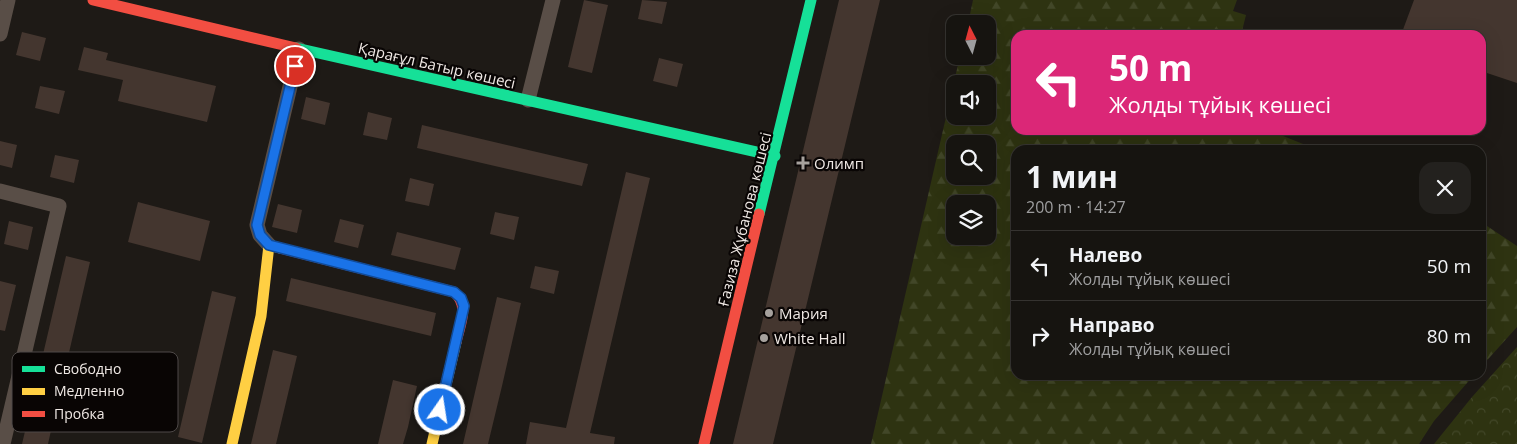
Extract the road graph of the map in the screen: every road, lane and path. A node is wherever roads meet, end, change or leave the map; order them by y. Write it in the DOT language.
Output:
graph roads {
  1 [pos="8,0"];
  2 [pos="93,0"];
  3 [pos="553,0"];
  4 [pos="811,0"];
  5 [pos="0,34"];
  6 [pos="299,48"];
  7 [pos="528,100"];
  8 [pos="775,156"];
  9 [pos="0,191"];
  10 [pos="269,245"];
  11 [pos="25,352"];
  12 [pos="12,406"];
  13 [pos="3,444"];
  14 [pos="232,444"];
  15 [pos="432,444"];
  16 [pos="704,444"];
  1 -- 5 [label="street"];
  2 -- 6 [label="street, Қарағұл Батыр көшесі"];
  3 -- 7 [label="street"];
  4 -- 8 [label="street, Ғазиза Жұбанова көшесі"];
  6 -- 7 [label="street, Қарағұл Батыр көшесі"];
  6 -- 10 [label="street"];
  7 -- 8 [label="street, Қарағұл Батыр көшесі"];
  8 -- 16 [label="street, Ғазиза Жұбанова көшесі"];
  9 -- 11 [label="street"];
  10 -- 14 [label="street"];
  10 -- 15 [label="street"];
  12 -- 13 [label="street"];
}
